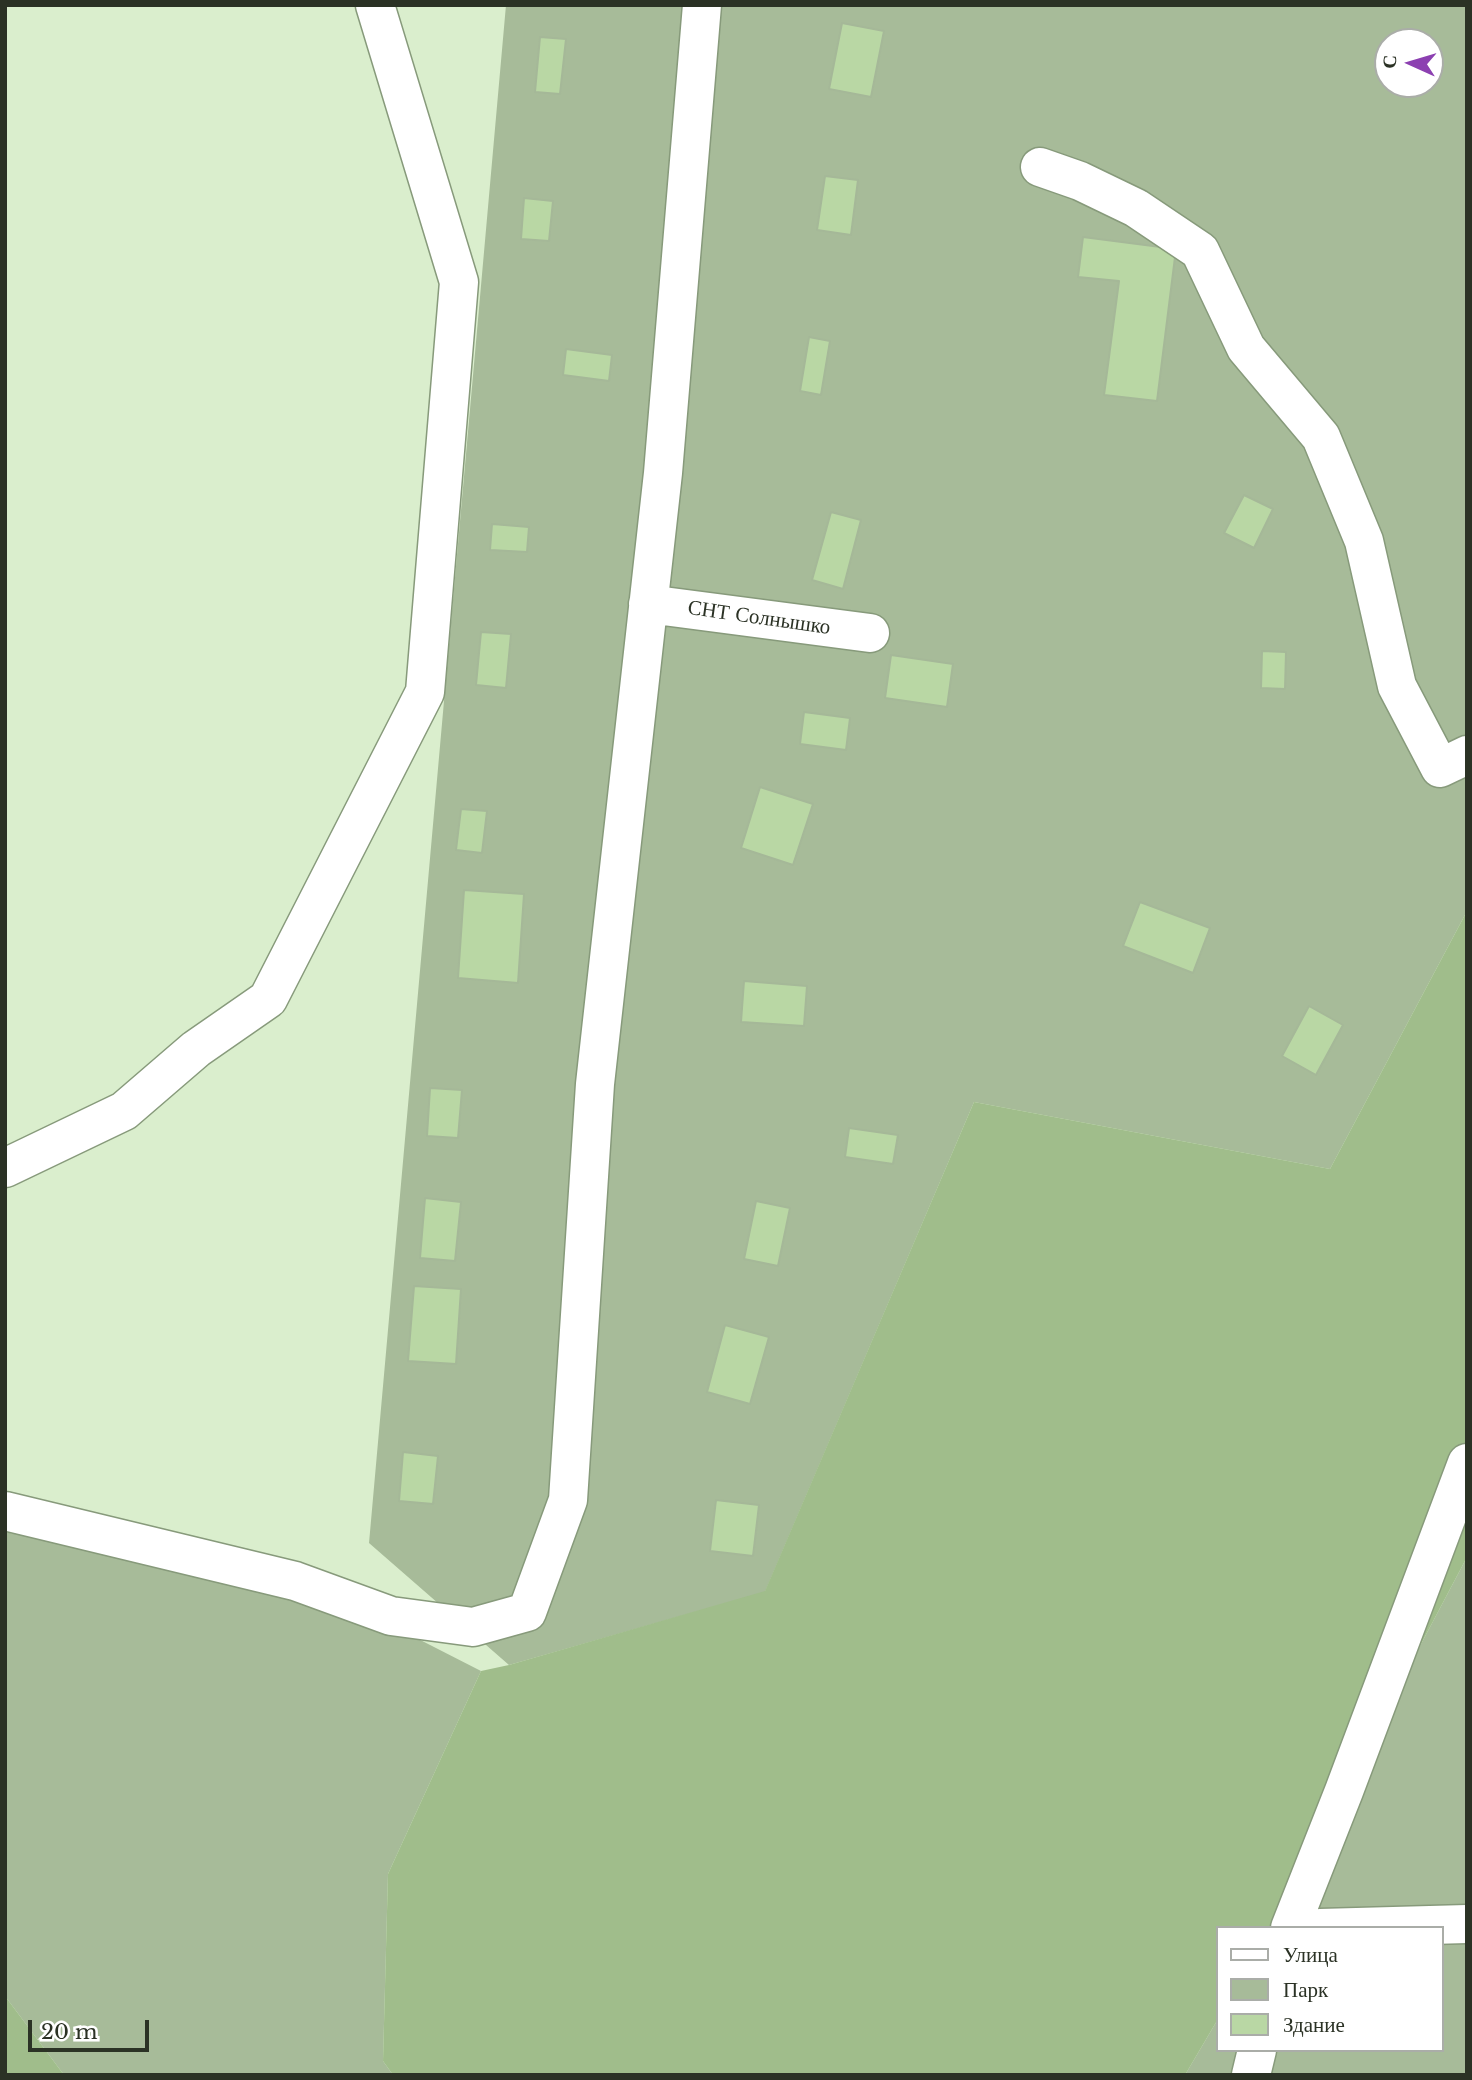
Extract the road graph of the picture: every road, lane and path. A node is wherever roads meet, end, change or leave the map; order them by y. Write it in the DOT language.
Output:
graph roads {
  1 [pos="375,5"];
  2 [pos="702,5"];
  3 [pos="1040,167"];
  4 [pos="648,604"];
  5 [pos="870,634"];
  6 [pos="1467,755"];
  7 [pos="5,1168"];
  8 [pos="1467,1462"];
  9 [pos="5,1511"];
  10 [pos="1467,1924"];
  11 [pos="1291,1926"];
  12 [pos="1394,1926"];
  13 [pos="1257,2052"];
  14 [pos="1251,2075"];
  1 -- 7 [label="lane"];
  2 -- 4 [label="lane"];
  3 -- 6 [label="lane"];
  4 -- 5 [label="lane, СНТ Солнышко"];
  4 -- 9 [label="lane"];
  8 -- 11 [label="lane"];
  10 -- 12 [label="lane"];
  13 -- 14 [label="lane"];
}
